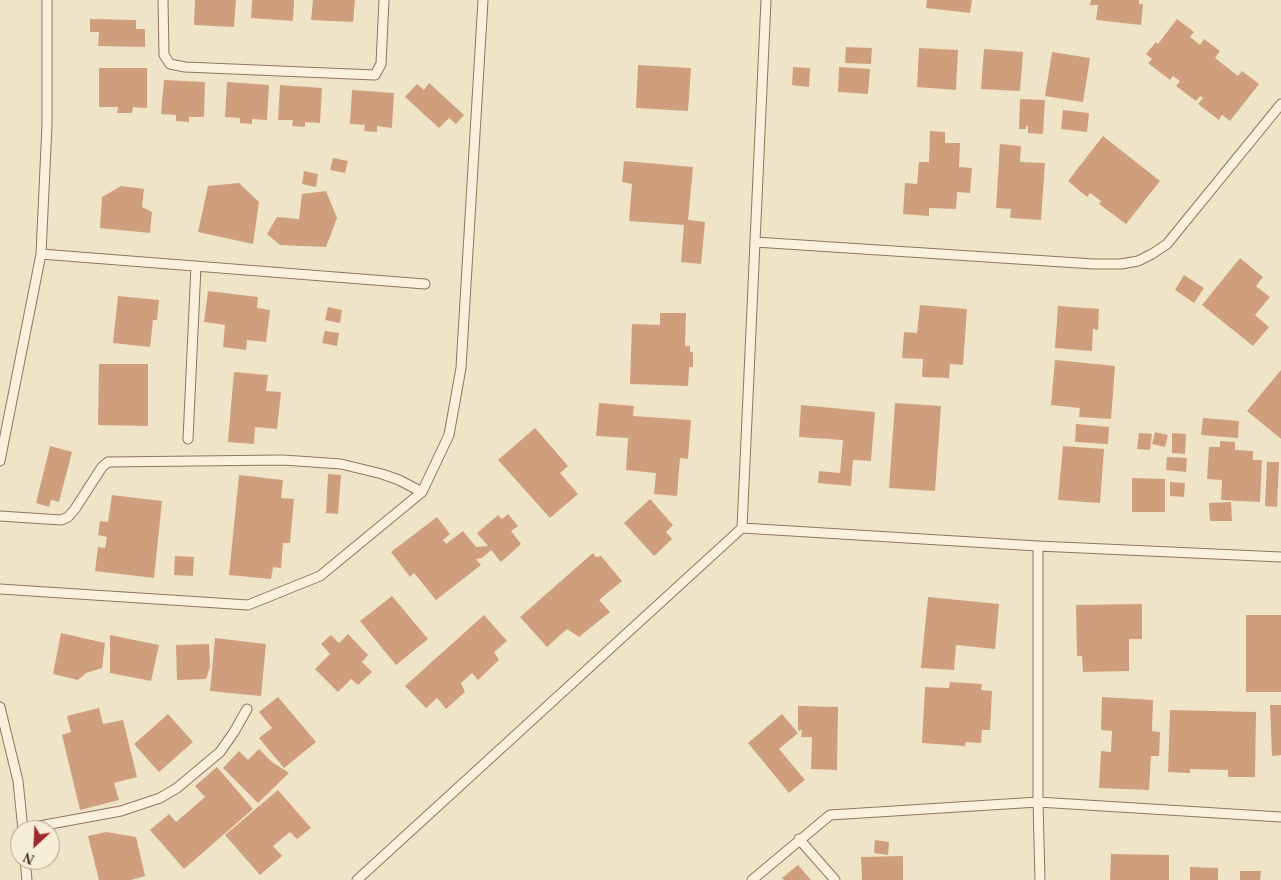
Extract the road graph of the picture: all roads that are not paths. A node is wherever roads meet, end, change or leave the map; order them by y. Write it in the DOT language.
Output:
graph roads {
  1 [pos="47,0"];
  2 [pos="163,0"];
  3 [pos="384,0"];
  4 [pos="482,0"];
  5 [pos="766,0"];
  6 [pos="1281,104"];
  7 [pos="754,242"];
  8 [pos="42,254"];
  9 [pos="196,266"];
  10 [pos="425,284"];
  11 [pos="188,439"];
  12 [pos="0,462"];
  13 [pos="422,492"];
  14 [pos="0,516"];
  15 [pos="742,528"];
  16 [pos="1038,546"];
  17 [pos="1281,557"];
  18 [pos="0,589"];
  19 [pos="0,707"];
  20 [pos="247,709"];
  21 [pos="1038,802"];
  22 [pos="1281,817"];
  23 [pos="22,820"];
  24 [pos="60,823"];
  25 [pos="799,839"];
  26 [pos="357,880"];
  27 [pos="752,880"];
  28 [pos="835,880"];
  29 [pos="1040,880"];
  1 -- 8 [label="lane"];
  2 -- 3 [label="lane"];
  4 -- 13 [label="lane"];
  5 -- 7 [label="lane"];
  6 -- 7 [label="lane"];
  7 -- 15 [label="lane"];
  8 -- 9 [label="lane"];
  8 -- 12 [label="lane"];
  9 -- 10 [label="lane"];
  9 -- 11 [label="lane"];
  13 -- 14 [label="lane"];
  13 -- 18 [label="lane"];
  15 -- 16 [label="lane"];
  15 -- 26 [label="lane"];
  16 -- 17 [label="lane"];
  16 -- 21 [label="lane"];
  19 -- 23 [label="lane"];
  20 -- 24 [label="lane"];
  21 -- 22 [label="lane"];
  21 -- 25 [label="lane"];
  21 -- 29 [label="lane"];
  25 -- 27 [label="lane"];
  25 -- 28 [label="lane"];
}
